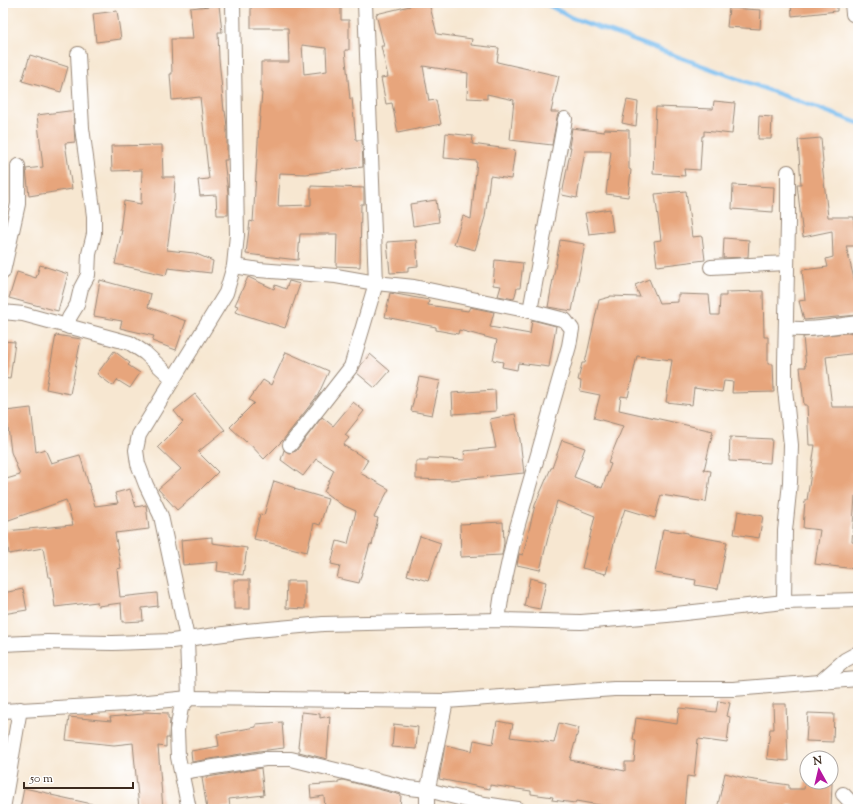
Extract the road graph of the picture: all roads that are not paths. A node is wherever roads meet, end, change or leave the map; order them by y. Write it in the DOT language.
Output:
graph roads {
  1 [pos="233,3"];
  2 [pos="365,3"];
  3 [pos="78,54"];
  4 [pos="565,119"];
  5 [pos="18,166"];
  6 [pos="788,172"];
  7 [pos="787,264"];
  8 [pos="234,266"];
  9 [pos="711,267"];
  10 [pos="3,272"];
  11 [pos="376,283"];
  12 [pos="530,311"];
  13 [pos="3,312"];
  14 [pos="858,323"];
  15 [pos="69,327"];
  16 [pos="786,328"];
  17 [pos="173,379"];
  18 [pos="290,445"];
  19 [pos="858,600"];
  20 [pos="784,602"];
  21 [pos="498,620"];
  22 [pos="187,638"];
  23 [pos="3,644"];
  24 [pos="858,653"];
  25 [pos="858,679"];
  26 [pos="820,682"];
  27 [pos="189,698"];
  28 [pos="446,701"];
  29 [pos="20,709"];
  30 [pos="3,711"];
  31 [pos="182,772"];
  32 [pos="428,790"];
  33 [pos="843,794"];
  34 [pos="3,809"];
  35 [pos="189,809"];
  36 [pos="427,809"];
  37 [pos="518,809"];
  38 [pos="857,809"];
  1 -- 8 [label="street"];
  2 -- 11 [label="street"];
  3 -- 15 [label="street"];
  4 -- 12 [label="street"];
  5 -- 10 [label="street"];
  6 -- 7 [label="street"];
  7 -- 9 [label="street"];
  7 -- 16 [label="street"];
  8 -- 11 [label="street"];
  8 -- 17 [label="street"];
  11 -- 12 [label="street"];
  11 -- 18 [label="street"];
  12 -- 21 [label="street"];
  13 -- 15 [label="street"];
  14 -- 16 [label="street"];
  15 -- 17 [label="street"];
  16 -- 20 [label="street"];
  17 -- 22 [label="street"];
  19 -- 20 [label="street"];
  20 -- 21 [label="street"];
  21 -- 22 [label="street"];
  22 -- 23 [label="street"];
  22 -- 27 [label="street"];
  24 -- 26 [label="street"];
  25 -- 26 [label="street"];
  26 -- 28 [label="street"];
  27 -- 28 [label="street"];
  27 -- 29 [label="street"];
  27 -- 31 [label="street"];
  28 -- 32 [label="street"];
  29 -- 30 [label="street"];
  29 -- 34 [label="street"];
  31 -- 32 [label="street"];
  31 -- 35 [label="street"];
  32 -- 36 [label="street"];
  32 -- 37 [label="street"];
  33 -- 38 [label="street"];
}
